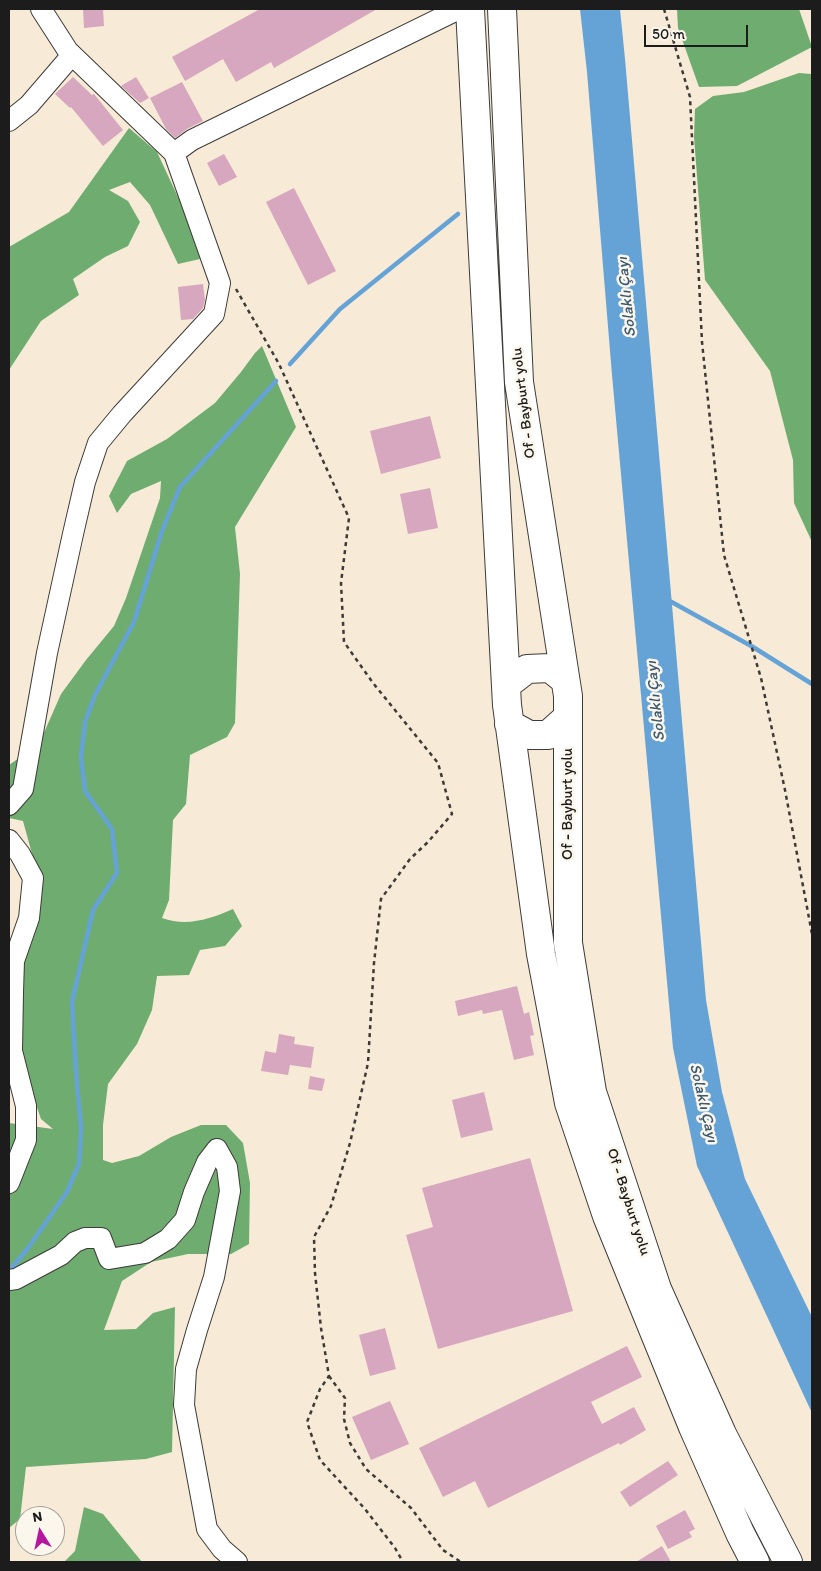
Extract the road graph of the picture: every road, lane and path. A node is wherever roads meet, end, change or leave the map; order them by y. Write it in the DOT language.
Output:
graph roads {
  1 [pos="41,9"];
  2 [pos="459,9"];
  3 [pos="470,9"];
  4 [pos="502,9"];
  5 [pos="664,9"];
  6 [pos="72,55"];
  7 [pos="9,121"];
  8 [pos="174,153"];
  9 [pos="236,288"];
  10 [pos="565,680"];
  11 [pos="506,685"];
  12 [pos="568,718"];
  13 [pos="509,724"];
  14 [pos="9,805"];
  15 [pos="9,840"];
  16 [pos="812,934"];
  17 [pos="9,1183"];
  18 [pos="9,1280"];
  19 [pos="329,1376"];
  20 [pos="237,1562"];
  21 [pos="402,1562"];
  22 [pos="461,1562"];
  23 [pos="755,1562"];
  24 [pos="788,1562"];
  1 -- 6 [label="street"];
  2 -- 8 [label="street"];
  3 -- 11 [label="highway, Of - Bayburt yolu"];
  4 -- 10 [label="highway, Of - Bayburt yolu"];
  5 -- 16 [label="path"];
  6 -- 7 [label="street"];
  6 -- 8 [label="street"];
  8 -- 14 [label="street"];
  9 -- 19 [label="path"];
  10 -- 11 [label="highway"];
  10 -- 12 [label="highway, Of - Bayburt yolu"];
  11 -- 13 [label="highway, Of - Bayburt yolu"];
  12 -- 13 [label="highway"];
  12 -- 24 [label="highway, Of - Bayburt yolu"];
  13 -- 23 [label="highway, Of - Bayburt yolu"];
  15 -- 17 [label="street"];
  18 -- 20 [label="street"];
  19 -- 21 [label="path"];
  19 -- 22 [label="path"];
}
